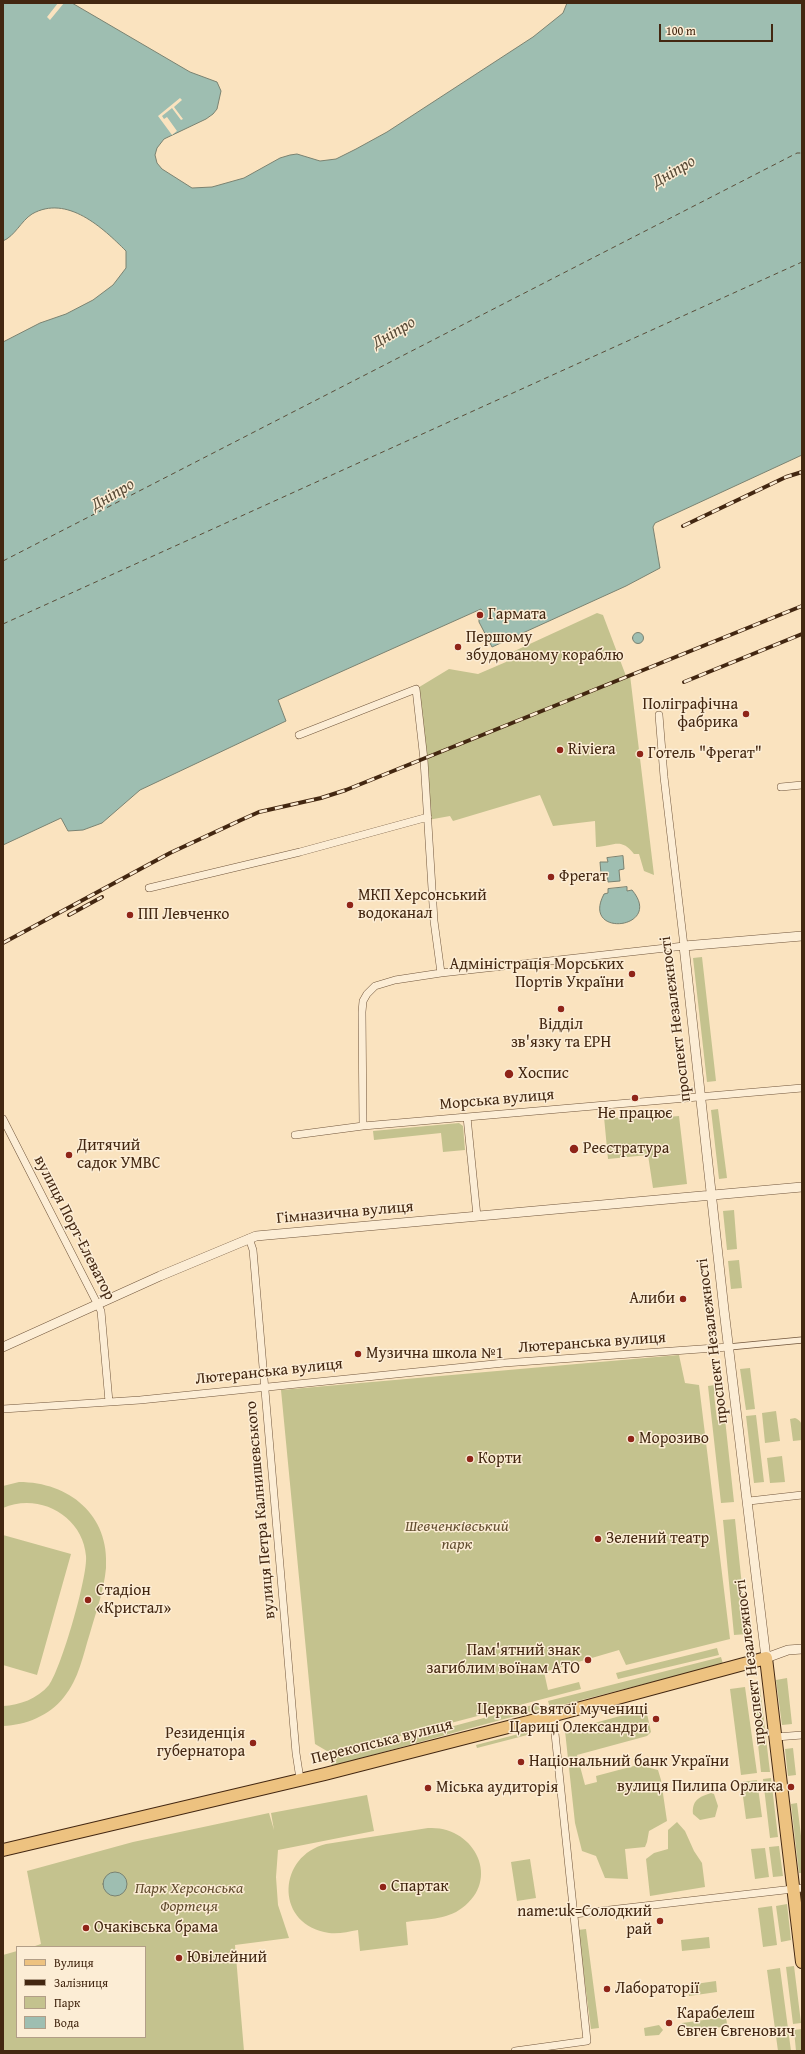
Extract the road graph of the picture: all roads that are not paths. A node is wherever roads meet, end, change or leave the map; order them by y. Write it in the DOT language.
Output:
graph roads {
  1 [pos="658,715"];
  2 [pos="300,735"];
  3 [pos="802,785"];
  4 [pos="781,786"];
  5 [pos="428,817"];
  6 [pos="149,888"];
  7 [pos="802,936"];
  8 [pos="684,946"];
  9 [pos="441,973"];
  10 [pos="802,1088"];
  11 [pos="701,1097"];
  12 [pos="467,1117"];
  13 [pos="3,1119"];
  14 [pos="363,1126"];
  15 [pos="295,1135"];
  16 [pos="802,1187"];
  17 [pos="712,1194"];
  18 [pos="477,1216"];
  19 [pos="249,1238"];
  20 [pos="98,1305"];
  21 [pos="802,1340"];
  22 [pos="3,1346"];
  23 [pos="728,1347"];
  24 [pos="263,1386"];
  25 [pos="109,1402"];
  26 [pos="3,1409"];
  27 [pos="802,1495"];
  28 [pos="749,1501"];
  29 [pos="802,1649"];
  30 [pos="766,1658"];
  31 [pos="551,1716"];
  32 [pos="802,1734"];
  33 [pos="776,1737"];
  34 [pos="300,1779"];
  35 [pos="3,1850"];
  36 [pos="797,1889"];
  37 [pos="574,1914"];
  38 [pos="802,1962"];
  39 [pos="515,2051"];
  1 -- 8 [label="street, проспект Незалежності"];
  2 -- 5 [label="street"];
  3 -- 4 [label="street"];
  5 -- 6 [label="street"];
  5 -- 9 [label="street"];
  7 -- 8 [label="street"];
  8 -- 9 [label="street"];
  8 -- 11 [label="street, проспект Незалежності"];
  9 -- 14 [label="street"];
  10 -- 11 [label="street, Морська вулиця"];
  11 -- 12 [label="street, Морська вулиця"];
  11 -- 17 [label="street, проспект Незалежності"];
  12 -- 14 [label="street, Морська вулиця"];
  12 -- 18 [label="street"];
  13 -- 20 [label="street, вулиця Порт-Елеватор"];
  14 -- 15 [label="street, Морська вулиця"];
  16 -- 17 [label="street, Гімназична вулиця"];
  17 -- 18 [label="street, Гімназична вулиця"];
  17 -- 23 [label="street, проспект Незалежності"];
  18 -- 19 [label="street, Гімназична вулиця"];
  19 -- 20 [label="street, Гімназична вулиця"];
  19 -- 24 [label="street, вулиця Петра Калнишевського"];
  20 -- 22 [label="street, Гімназична вулиця"];
  20 -- 25 [label="street, вулиця Порт-Елеватор"];
  21 -- 23 [label="street"];
  23 -- 24 [label="street, Лютеранська вулиця"];
  23 -- 28 [label="street, проспект Незалежності"];
  24 -- 25 [label="street, Лютеранська вулиця"];
  24 -- 34 [label="street, вулиця Петра Калнишевського"];
  25 -- 26 [label="street, Лютеранська вулиця"];
  27 -- 28 [label="street"];
  28 -- 30 [label="street, проспект Незалежності"];
  29 -- 30 [label="street"];
  30 -- 31 [label="main road, Перекопська вулиця"];
  30 -- 33 [label="main road, проспект Незалежності"];
  31 -- 34 [label="main road, Перекопська вулиця"];
  31 -- 37 [label="street"];
  32 -- 33 [label="street"];
  33 -- 36 [label="main road, проспект Незалежності"];
  34 -- 35 [label="main road, Перекопська вулиця"];
  36 -- 37 [label="street"];
  36 -- 38 [label="main road, проспект Незалежності"];
  37 -- 39 [label="street"];
}
